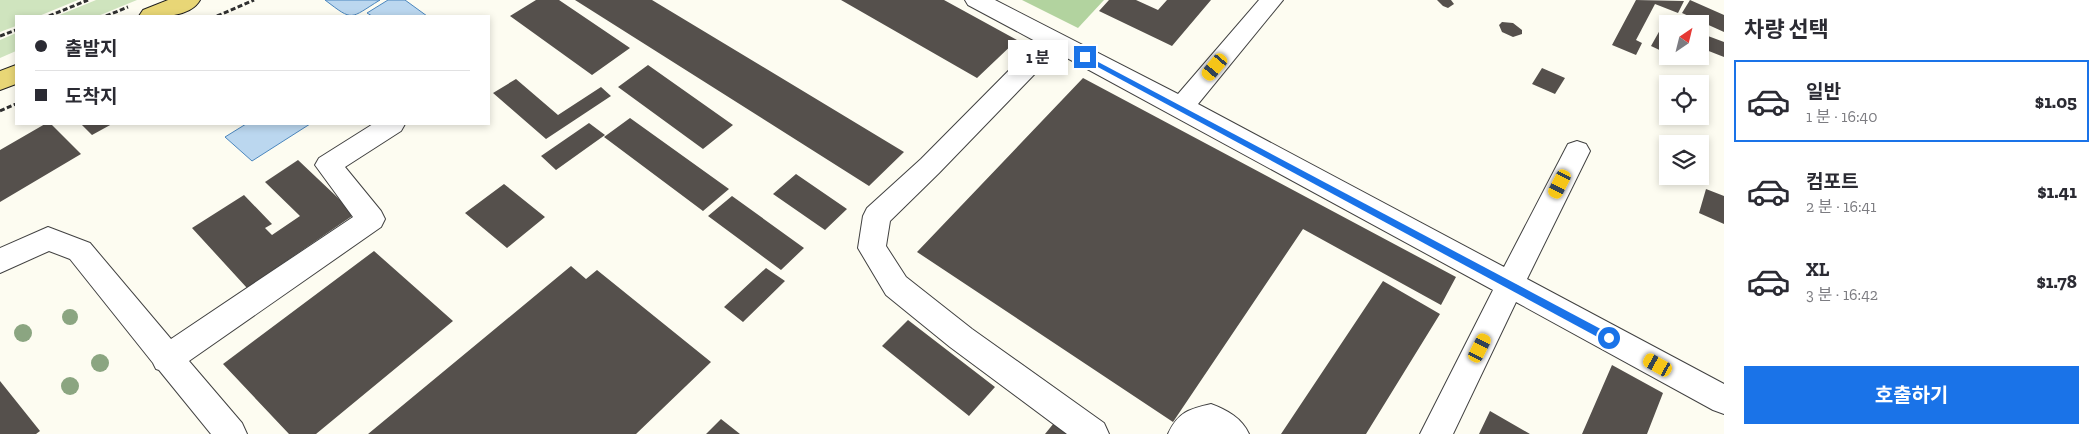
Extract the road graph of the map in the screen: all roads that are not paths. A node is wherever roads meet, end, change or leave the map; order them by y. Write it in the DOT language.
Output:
graph roads {
  1 [pos="189,0"];
  2 [pos="976,0"];
  3 [pos="1272,0"];
  4 [pos="153,15"];
  5 [pos="1053,41"];
  6 [pos="15,74"];
  7 [pos="0,81"];
  8 [pos="1181,107"];
  9 [pos="390,125"];
  10 [pos="1577,151"];
  11 [pos="0,261"];
  12 [pos="1509,284"];
  13 [pos="167,359"];
  14 [pos="1724,400"];
  15 [pos="231,434"];
  16 [pos="1093,434"];
  17 [pos="1184,434"];
  18 [pos="1233,434"];
  19 [pos="1436,434"];
  1 -- 4 [label="main road"];
  2 -- 5 [label="street"];
  3 -- 8 [label="street"];
  5 -- 8 [label="street"];
  5 -- 16 [label="street"];
  6 -- 7 [label="main road"];
  8 -- 12 [label="street"];
  9 -- 13 [label="street"];
  10 -- 12 [label="street"];
  11 -- 13 [label="street"];
  12 -- 14 [label="street"];
  12 -- 19 [label="street"];
  13 -- 15 [label="street"];
  17 -- 18 [label="street"];
}
